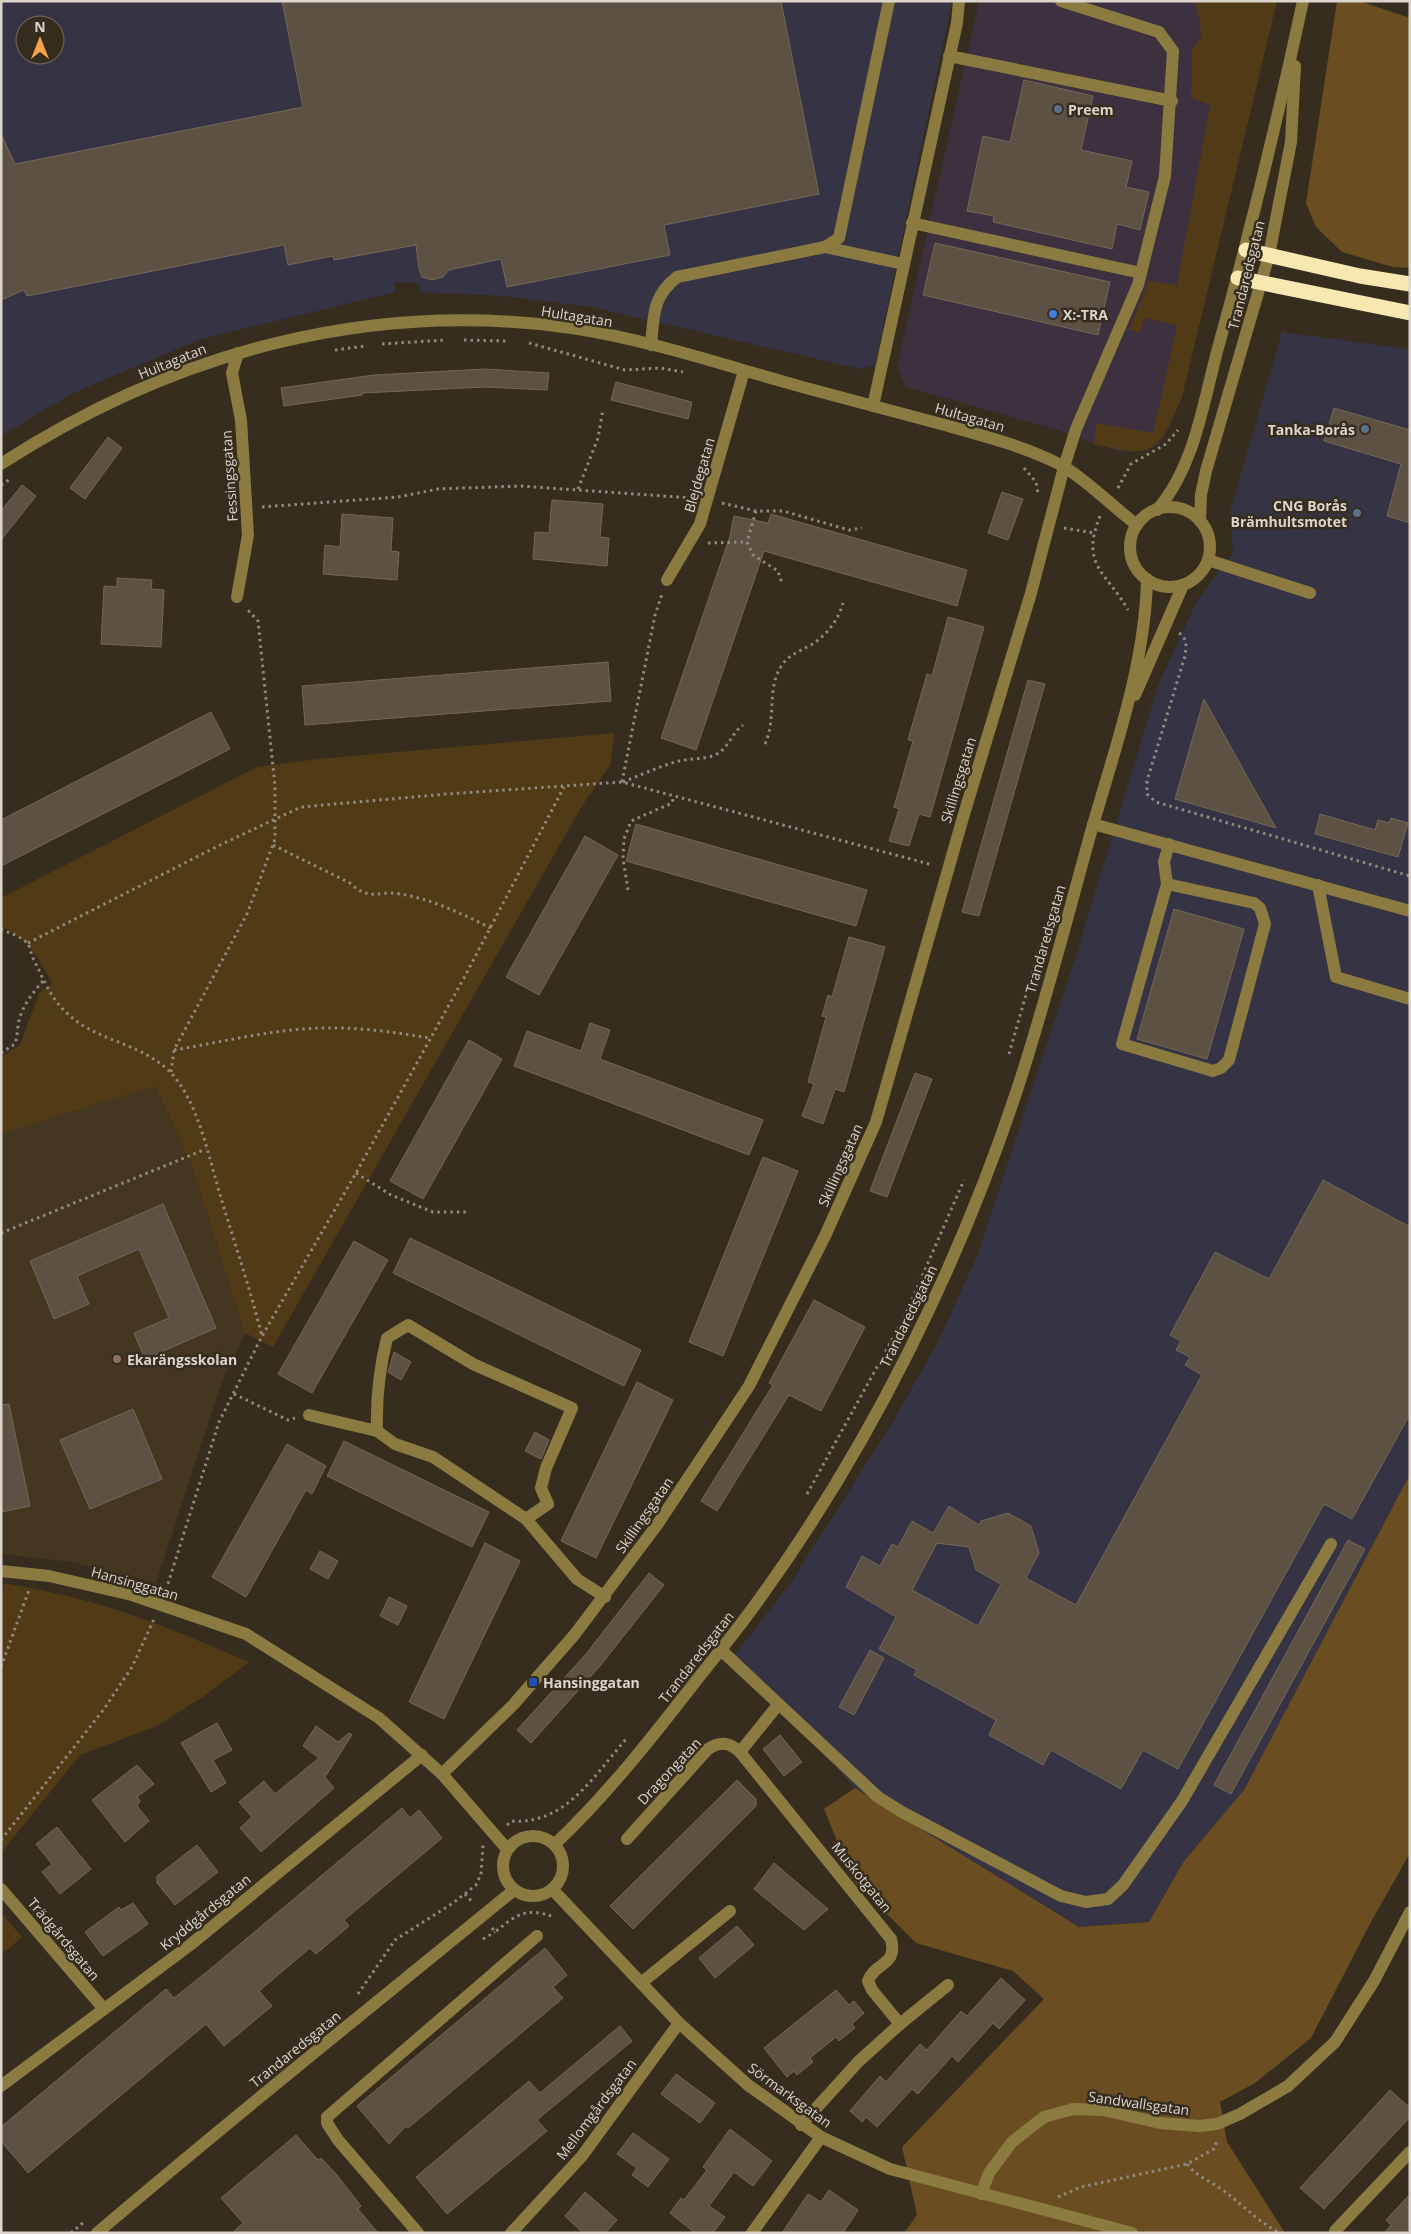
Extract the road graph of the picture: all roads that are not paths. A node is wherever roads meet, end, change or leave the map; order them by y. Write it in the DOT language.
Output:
graph roads {
  1 [pos="889,1"];
  2 [pos="959,1"];
  3 [pos="1061,1"];
  4 [pos="1303,1"];
  5 [pos="1297,31"];
  6 [pos="949,56"];
  7 [pos="1172,101"];
  8 [pos="912,223"];
  9 [pos="825,246"];
  10 [pos="1246,250"];
  11 [pos="1269,255"];
  12 [pos="903,264"];
  13 [pos="1141,273"];
  14 [pos="1238,278"];
  15 [pos="1262,283"];
  16 [pos="1410,284"];
  17 [pos="1410,313"];
  18 [pos="651,345"];
  19 [pos="238,353"];
  20 [pos="744,371"];
  21 [pos="873,406"];
  22 [pos="1,464"];
  23 [pos="1064,467"];
  24 [pos="1157,510"];
  25 [pos="1200,521"];
  26 [pos="1137,525"];
  27 [pos="1208,560"];
  28 [pos="1147,579"];
  29 [pos="667,580"];
  30 [pos="1183,585"];
  31 [pos="1310,593"];
  32 [pos="237,597"];
  33 [pos="1125,717"];
  34 [pos="1093,824"];
  35 [pos="1169,844"];
  36 [pos="1166,884"];
  37 [pos="1318,885"];
  38 [pos="1410,911"];
  39 [pos="1410,998"];
  40 [pos="309,1415"];
  41 [pos="377,1431"];
  42 [pos="526,1519"];
  43 [pos="1331,1544"];
  44 [pos="1,1571"];
  45 [pos="605,1597"];
  46 [pos="721,1650"];
  47 [pos="778,1705"];
  48 [pos="740,1752"];
  49 [pos="422,1755"];
  50 [pos="442,1774"];
  51 [pos="627,1839"];
  52 [pos="554,1844"];
  53 [pos="507,1849"];
  54 [pos="552,1889"];
  55 [pos="1,1890"];
  56 [pos="514,1890"];
  57 [pos="730,1911"];
  58 [pos="1410,1912"];
  59 [pos="537,1936"];
  60 [pos="641,1983"];
  61 [pos="948,1985"];
  62 [pos="104,2008"];
  63 [pos="679,2022"];
  64 [pos="900,2024"];
  65 [pos="1,2086"];
  66 [pos="801,2125"];
  67 [pos="821,2137"];
  68 [pos="1410,2152"];
  69 [pos="981,2194"];
  70 [pos="1336,2231"];
  71 [pos="97,2233"];
  72 [pos="418,2233"];
  73 [pos="511,2233"];
  74 [pos="752,2233"];
  75 [pos="1132,2233"];
  1 -- 9 [label="street"];
  2 -- 6 [label="street"];
  3 -- 7 [label="street, Skillingsgatan"];
  4 -- 5 [label="street, Trandaredsgatan"];
  5 -- 10 [label="street, Trandaredsgatan"];
  5 -- 11 [label="street, Trandaredsgatan"];
  6 -- 7 [label="street"];
  6 -- 8 [label="street"];
  7 -- 13 [label="street, Skillingsgatan"];
  8 -- 12 [label="street"];
  8 -- 13 [label="street"];
  9 -- 12 [label="street"];
  9 -- 18 [label="street"];
  10 -- 11 [label="highway"];
  10 -- 14 [label="street, Trandaredsgatan"];
  11 -- 15 [label="street, Trandaredsgatan"];
  11 -- 16 [label="highway"];
  12 -- 21 [label="street"];
  13 -- 23 [label="street, Skillingsgatan"];
  14 -- 15 [label="highway"];
  14 -- 24 [label="street, Trandaredsgatan"];
  15 -- 17 [label="highway"];
  15 -- 25 [label="street, Trandaredsgatan"];
  18 -- 19 [label="street, Hultagatan"];
  18 -- 20 [label="street, Hultagatan"];
  19 -- 22 [label="street, Hultagatan"];
  19 -- 32 [label="street, Fessingsgatan"];
  20 -- 21 [label="street, Hultagatan"];
  20 -- 29 [label="street, Blejdegatan"];
  21 -- 23 [label="street, Hultagatan"];
  23 -- 26 [label="street, Hultagatan"];
  23 -- 45 [label="street, Skillingsgatan"];
  24 -- 25 [label="street"];
  24 -- 26 [label="street, Trandaredsgatan"];
  25 -- 27 [label="street, Trandaredsgatan"];
  26 -- 28 [label="street"];
  27 -- 30 [label="street, Trandaredsgatan"];
  27 -- 31 [label="street"];
  28 -- 30 [label="street"];
  28 -- 33 [label="street, Trandaredsgatan"];
  30 -- 33 [label="street, Trandaredsgatan"];
  33 -- 34 [label="street, Trandaredsgatan"];
  34 -- 35 [label="street"];
  34 -- 46 [label="street, Trandaredsgatan"];
  35 -- 36 [label="street"];
  35 -- 37 [label="street"];
  36 -- 36 [label="street"];
  37 -- 38 [label="street"];
  37 -- 39 [label="street"];
  40 -- 41 [label="street"];
  41 -- 42 [label="street"];
  41 -- 42 [label="street"];
  42 -- 45 [label="street"];
  43 -- 47 [label="street"];
  44 -- 49 [label="street, Hansinggatan"];
  45 -- 50 [label="street, Skillingsgatan"];
  46 -- 47 [label="street"];
  46 -- 52 [label="street, Trandaredsgatan"];
  47 -- 48 [label="street"];
  48 -- 51 [label="street, Dragongatan"];
  48 -- 64 [label="street, Muskotgatan"];
  49 -- 50 [label="street, Hansinggatan"];
  49 -- 62 [label="street, Kryddgårdsgatan"];
  50 -- 53 [label="street, Hansinggatan"];
  52 -- 53 [label="street"];
  52 -- 54 [label="street"];
  53 -- 56 [label="street"];
  54 -- 56 [label="street"];
  54 -- 60 [label="street, Sörmarksgatan"];
  55 -- 62 [label="street, Trädgårdsgatan"];
  56 -- 71 [label="street, Trandaredsgatan"];
  57 -- 60 [label="street"];
  58 -- 69 [label="street, Sandwallsgatan"];
  59 -- 72 [label="street"];
  60 -- 63 [label="street, Sörmarksgatan"];
  61 -- 64 [label="street"];
  62 -- 65 [label="street, Kryddgårdsgatan"];
  63 -- 66 [label="street, Sörmarksgatan"];
  63 -- 73 [label="street, Mellomgårdsgatan"];
  64 -- 66 [label="street"];
  66 -- 67 [label="street, Sörmarksgatan"];
  67 -- 69 [label="street, Sörmarksgatan"];
  67 -- 74 [label="street"];
  68 -- 70 [label="street"];
  69 -- 75 [label="street, Sörmarksgatan"];
}
